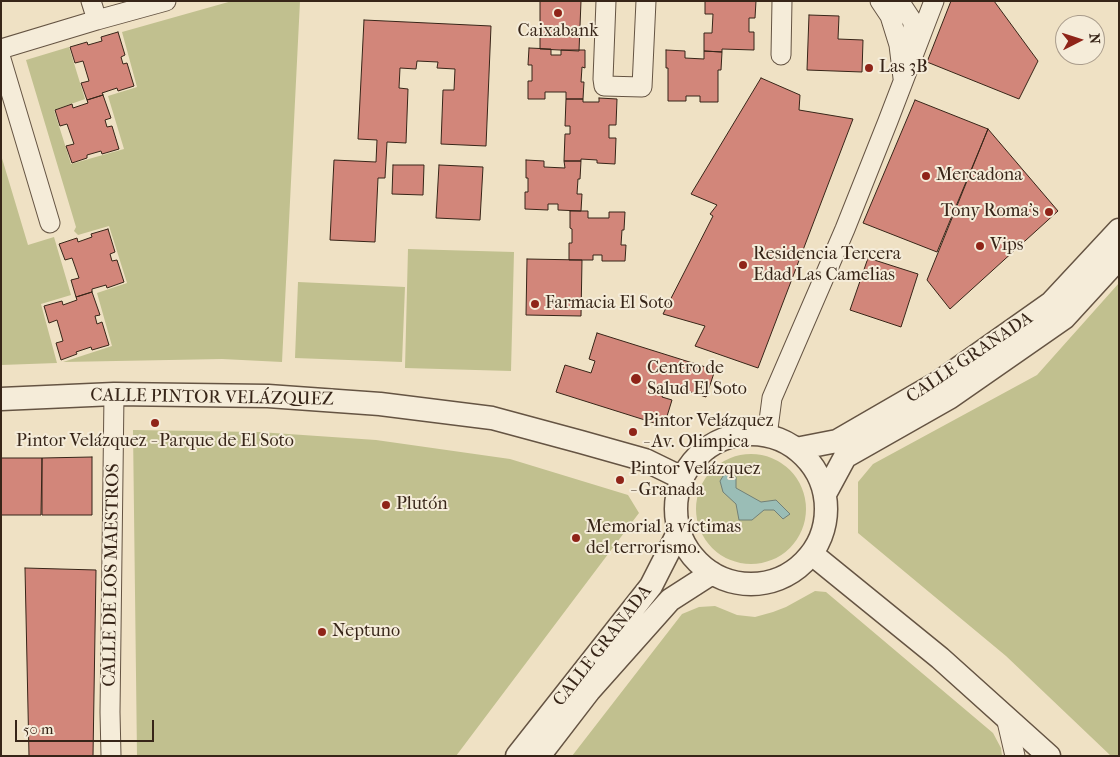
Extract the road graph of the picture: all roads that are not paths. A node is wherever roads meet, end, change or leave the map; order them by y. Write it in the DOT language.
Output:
graph roads {
  1 [pos="91,1"];
  2 [pos="166,1"];
  3 [pos="606,1"];
  4 [pos="646,1"];
  5 [pos="782,1"];
  6 [pos="880,1"];
  7 [pos="934,1"];
  8 [pos="899,2"];
  9 [pos="97,20"];
  10 [pos="894,27"];
  11 [pos="1,50"];
  12 [pos="781,55"];
  13 [pos="913,56"];
  14 [pos="1,59"];
  15 [pos="903,80"];
  16 [pos="50,223"];
  17 [pos="1119,230"];
  18 [pos="1119,258"];
  19 [pos="114,394"];
  20 [pos="1,398"];
  21 [pos="767,436"];
  22 [pos="796,449"];
  23 [pos="682,478"];
  24 [pos="825,494"];
  25 [pos="679,531"];
  26 [pos="812,554"];
  27 [pos="712,573"];
  28 [pos="1006,717"];
  29 [pos="111,756"];
  30 [pos="517,756"];
  31 [pos="539,756"];
  32 [pos="1015,756"];
  33 [pos="1049,756"];
  1 -- 9 [label="street"];
  2 -- 9 [label="street"];
  3 -- 4 [label="street"];
  5 -- 12 [label="street"];
  6 -- 10 [label="street"];
  7 -- 13 [label="street"];
  8 -- 10 [label="street"];
  8 -- 13 [label="street"];
  9 -- 11 [label="street"];
  10 -- 15 [label="street"];
  13 -- 15 [label="street"];
  14 -- 16 [label="street"];
  15 -- 21 [label="street"];
  17 -- 22 [label="street, CALLE GRANADA"];
  18 -- 24 [label="street, CALLE GRANADA"];
  19 -- 20 [label="street, CALLE PINTOR VELÁZQUEZ"];
  19 -- 23 [label="street, CALLE PINTOR VELÁZQUEZ"];
  19 -- 29 [label="street, CALLE DE LOS MAESTROS"];
  21 -- 22 [label="street"];
  21 -- 23 [label="street"];
  22 -- 24 [label="street"];
  23 -- 25 [label="street"];
  24 -- 26 [label="street"];
  25 -- 27 [label="street"];
  25 -- 30 [label="street, CALLE GRANADA"];
  26 -- 27 [label="street"];
  26 -- 28 [label="street"];
  27 -- 31 [label="street, CALLE GRANADA"];
  28 -- 32 [label="street"];
  28 -- 33 [label="street"];
}
